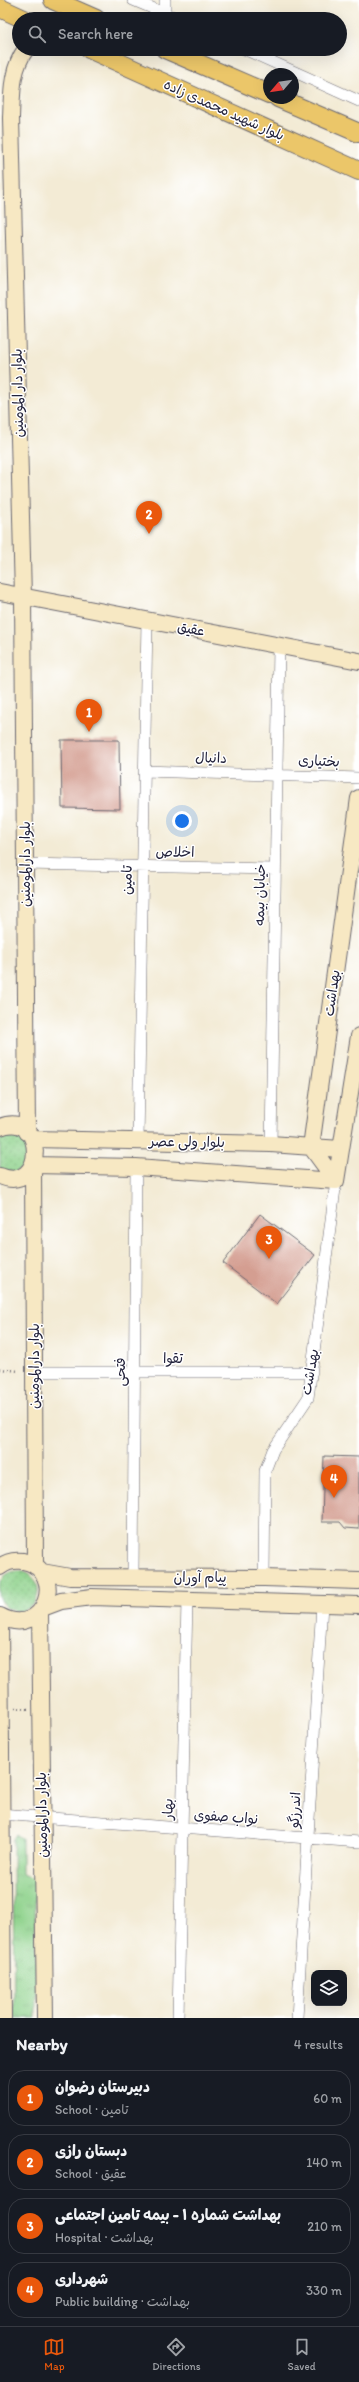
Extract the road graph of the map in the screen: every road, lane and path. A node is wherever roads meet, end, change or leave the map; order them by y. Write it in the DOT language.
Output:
graph roads {
  1 [pos="53,0"];
  2 [pos="133,0"];
  3 [pos="165,0"];
  4 [pos="0,8"];
  5 [pos="80,12"];
  6 [pos="163,12"];
  7 [pos="165,12"];
  8 [pos="12,14"];
  9 [pos="22,56"];
  10 [pos="104,56"];
  11 [pos="181,56"];
  12 [pos="259,56"];
  13 [pos="263,91"];
  14 [pos="0,95"];
  15 [pos="359,102"];
  16 [pos="292,104"];
  17 [pos="11,118"];
  18 [pos="359,133"];
  19 [pos="359,171"];
  20 [pos="0,592"];
  21 [pos="23,597"];
  22 [pos="147,620"];
  23 [pos="279,646"];
  24 [pos="359,661"];
  25 [pos="144,771"];
  26 [pos="277,774"];
  27 [pos="359,778"];
  28 [pos="359,798"];
  29 [pos="25,864"];
  30 [pos="142,866"];
  31 [pos="275,869"];
  32 [pos="359,904"];
  33 [pos="343,914"];
  34 [pos="359,1036"];
  35 [pos="0,1127"];
  36 [pos="30,1135"];
  37 [pos="138,1141"];
  38 [pos="271,1144"];
  39 [pos="311,1147"];
  40 [pos="340,1149"];
  41 [pos="33,1165"];
  42 [pos="136,1167"];
  43 [pos="0,1176"];
  44 [pos="336,1181"];
  45 [pos="0,1369"];
  46 [pos="34,1372"];
  47 [pos="312,1372"];
  48 [pos="135,1373"];
  49 [pos="0,1567"];
  50 [pos="39,1569"];
  51 [pos="70,1577"];
  52 [pos="133,1577"];
  53 [pos="264,1578"];
  54 [pos="359,1581"];
  55 [pos="75,1598"];
  56 [pos="187,1600"];
  57 [pos="322,1604"];
  58 [pos="359,1605"];
  59 [pos="42,1609"];
  60 [pos="0,1616"];
  61 [pos="1,1706"];
  62 [pos="41,1710"];
  63 [pos="1,1814"];
  64 [pos="42,1817"];
  65 [pos="182,1829"];
  66 [pos="308,1838"];
  67 [pos="359,1842"];
  68 [pos="3,2018"];
  69 [pos="45,2018"];
  70 [pos="178,2018"];
  71 [pos="297,2018"];
  1 -- 5 [label="main road"];
  2 -- 6 [label="street"];
  3 -- 7 [label="street"];
  4 -- 8 [label="main road"];
  9 -- 17 [label="street, بلوار دار المومنین"];
  10 -- 19 [label="main road, بلوار شهید محمدی زاده"];
  11 -- 13 [label="main road"];
  12 -- 15 [label="street"];
  14 -- 17 [label="street"];
  16 -- 18 [label="main road"];
  17 -- 21 [label="street, بلوار دار المومنین"];
  20 -- 21 [label="street, عقیق"];
  21 -- 22 [label="street, عقیق"];
  21 -- 29 [label="street, بلوار دارالمومنین"];
  22 -- 23 [label="street, عقیق"];
  22 -- 25 [label="street, تامین"];
  23 -- 24 [label="street, عقیق"];
  23 -- 26 [label="street, خیابان بیمه"];
  25 -- 26 [label="street, دانیال"];
  25 -- 30 [label="street, تامین"];
  26 -- 27 [label="street, بختیاری"];
  26 -- 31 [label="street, خیابان بیمه"];
  28 -- 33 [label="street, بهداشت"];
  29 -- 30 [label="street, اخلاص"];
  29 -- 36 [label="street, بلوار دارالمومنین"];
  30 -- 31 [label="street, اخلاص"];
  30 -- 37 [label="street, تامین"];
  31 -- 38 [label="street, خیابان بیمه"];
  32 -- 33 [label="street"];
  33 -- 39 [label="street, بهداشت"];
  34 -- 40 [label="street, بهداشت"];
  35 -- 36 [label="street, بلوار ولی عصر"];
  36 -- 37 [label="street, بلوار ولی عصر"];
  36 -- 41 [label="street, بلوار دارالمومنین"];
  37 -- 38 [label="street, بلوار ولی عصر"];
  38 -- 39 [label="street, بلوار ولی عصر"];
  39 -- 40 [label="street, بلوار ولی عصر"];
  39 -- 44 [label="street"];
  40 -- 44 [label="street, بهداشت"];
  41 -- 42 [label="street, بلوار ولی عصر"];
  41 -- 43 [label="street"];
  41 -- 46 [label="street, بلوار دارالمومنین"];
  42 -- 44 [label="street, بلوار ولی عصر"];
  42 -- 48 [label="street, فتحی"];
  44 -- 47 [label="street, بهداشت"];
  45 -- 46 [label="path"];
  46 -- 48 [label="street, تقوا"];
  46 -- 50 [label="street, بلوار دارالمومنین"];
  47 -- 48 [label="street, تقوا"];
  47 -- 53 [label="street, بهداشت"];
  48 -- 52 [label="street, فتحی"];
  49 -- 50 [label="street, پیام آوران"];
  50 -- 51 [label="street, پیام آوران"];
  50 -- 59 [label="street, بلوار دارالمومنین"];
  51 -- 52 [label="street, پیام آوران"];
  51 -- 55 [label="street"];
  52 -- 53 [label="street, پیام آوران"];
  53 -- 54 [label="street, پیام آوران"];
  55 -- 56 [label="street, پیام آوران"];
  55 -- 59 [label="street, پیام آوران"];
  56 -- 57 [label="street, پیام آوران"];
  56 -- 65 [label="street, بهار"];
  57 -- 58 [label="street, پیام آوران"];
  57 -- 66 [label="street, اندرزگو"];
  59 -- 60 [label="street, پیام آوران"];
  59 -- 62 [label="street, بلوار دارالمومنین"];
  60 -- 61 [label="street"];
  61 -- 62 [label="path"];
  61 -- 63 [label="street"];
  62 -- 64 [label="street, بلوار دارالمومنین"];
  63 -- 64 [label="street, نواب صفوی"];
  63 -- 68 [label="street"];
  64 -- 65 [label="street, نواب صفوی"];
  64 -- 69 [label="street, بلوار دارالمومنین"];
  65 -- 66 [label="street, نواب صفوی"];
  65 -- 70 [label="street, بهار"];
  66 -- 67 [label="street, نواب صفوی"];
  66 -- 71 [label="street, اندرزگو"];
}
